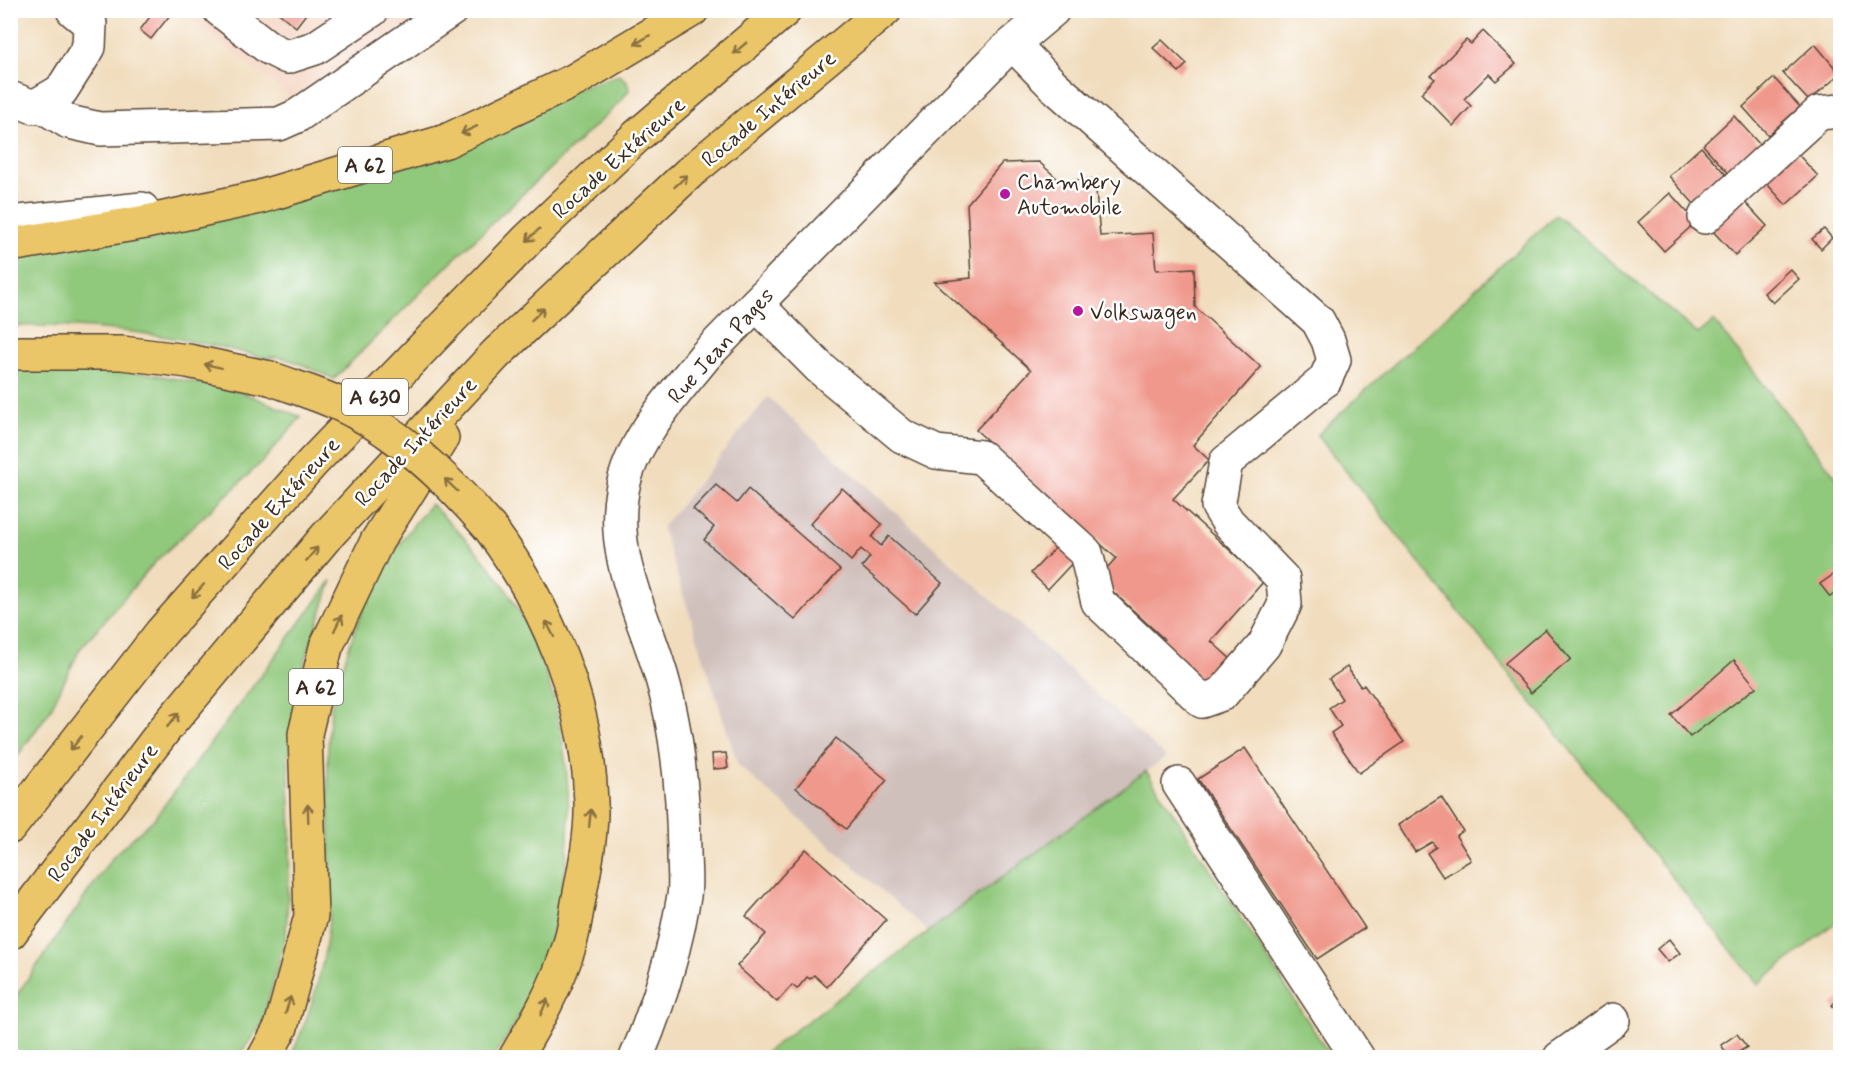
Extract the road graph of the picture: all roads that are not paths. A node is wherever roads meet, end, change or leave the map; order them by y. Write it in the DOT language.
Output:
graph roads {
  1 [pos="74,10"];
  2 [pos="220,10"];
  3 [pos="372,10"];
  4 [pos="451,10"];
  5 [pos="693,10"];
  6 [pos="785,10"];
  7 [pos="885,10"];
  8 [pos="1053,10"];
  9 [pos="1013,44"];
  10 [pos="25,101"];
  11 [pos="1840,111"];
  12 [pos="260,197"];
  13 [pos="1705,217"];
  14 [pos="10,222"];
  15 [pos="10,245"];
  16 [pos="756,304"];
  17 [pos="10,353"];
  18 [pos="496,354"];
  19 [pos="1179,784"];
  20 [pos="10,827"];
  21 [pos="10,933"];
  22 [pos="1613,1020"];
  23 [pos="264,1058"];
  24 [pos="515,1058"];
  25 [pos="636,1058"];
  26 [pos="1358,1058"];
  27 [pos="1560,1058"];
  1 -- 10 [label="street"];
  2 -- 3 [label="street"];
  4 -- 10 [label="street"];
  5 -- 12 [label="highway, A 62, one-way"];
  6 -- 20 [label="highway, Rocade Extérieure / A 630, one-way"];
  18 -- 7 [label="highway, Rocade Intérieure / A 630, one-way"];
  8 -- 9 [label="street, Rue Jean Pages"];
  9 -- 16 [label="street, Rue Jean Pages"];
  9 -- 16 [label="street"];
  11 -- 13 [label="street"];
  12 -- 14 [label="street"];
  12 -- 15 [label="highway, A 62"];
  16 -- 25 [label="street, Rue Jean Pages"];
  24 -- 17 [label="highway, one-way, bridge"];
  21 -- 18 [label="highway, Rocade Intérieure / A 630, one-way"];
  23 -- 18 [label="highway, A 62, one-way"];
  19 -- 26 [label="street"];
  22 -- 27 [label="street"];
}
